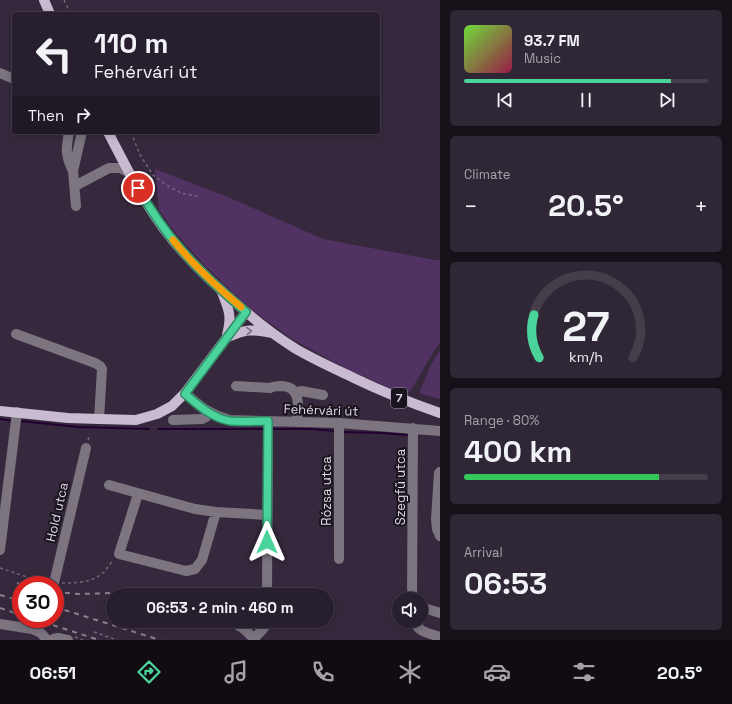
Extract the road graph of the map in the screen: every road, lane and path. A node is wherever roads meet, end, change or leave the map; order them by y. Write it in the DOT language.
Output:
graph roads {
  1 [pos="44,0"];
  2 [pos="64,0"];
  3 [pos="49,12"];
  4 [pos="70,12"];
  5 [pos="0,73"];
  6 [pos="12,78"];
  7 [pos="69,134"];
  8 [pos="82,134"];
  9 [pos="109,134"];
  10 [pos="132,134"];
  11 [pos="114,144"];
  12 [pos="73,171"];
  13 [pos="103,171"];
  14 [pos="128,172"];
  15 [pos="75,186"];
  16 [pos="201,196"];
  17 [pos="76,206"];
  18 [pos="221,290"];
  19 [pos="246,312"];
  20 [pos="16,334"];
  21 [pos="274,334"];
  22 [pos="226,338"];
  23 [pos="236,386"];
  24 [pos="296,393"];
  25 [pos="185,394"];
  26 [pos="323,395"];
  27 [pos="0,410"];
  28 [pos="18,412"];
  29 [pos="209,413"];
  30 [pos="440,413"];
  31 [pos="100,419"];
  32 [pos="173,420"];
  33 [pos="268,421"];
  34 [pos="297,422"];
  35 [pos="339,423"];
  36 [pos="413,428"];
  37 [pos="440,431"];
  38 [pos="86,448"];
  39 [pos="440,472"];
  40 [pos="108,485"];
  41 [pos="138,494"];
  42 [pos="439,504"];
  43 [pos="216,512"];
  44 [pos="267,515"];
  45 [pos="440,536"];
  46 [pos="0,550"];
  47 [pos="339,559"];
  48 [pos="56,576"];
  49 [pos="267,588"];
  50 [pos="412,592"];
  51 [pos="428,609"];
  52 [pos="440,613"];
  53 [pos="0,624"];
  54 [pos="242,628"];
  55 [pos="264,628"];
  56 [pos="94,632"];
  57 [pos="420,635"];
  58 [pos="440,637"];
  59 [pos="254,639"];
  60 [pos="47,640"];
  61 [pos="52,640"];
  62 [pos="68,640"];
  63 [pos="117,640"];
  1 -- 3 [label="main road"];
  2 -- 4 [label="path"];
  5 -- 6 [label="street"];
  7 -- 12 [label="street"];
  8 -- 12 [label="street"];
  9 -- 11 [label="main road, 7"];
  10 -- 16 [label="path"];
  11 -- 13 [label="street"];
  11 -- 14 [label="main road, 7"];
  12 -- 15 [label="street"];
  13 -- 14 [label="street"];
  13 -- 15 [label="street"];
  14 -- 18 [label="main road, 7"];
  15 -- 17 [label="street"];
  18 -- 19 [label="main road, 7"];
  18 -- 22 [label="main road"];
  19 -- 21 [label="main road, 7"];
  19 -- 22 [label="main road"];
  20 -- 31 [label="street"];
  22 -- 21 [label="main road, one-way"];
  21 -- 30 [label="main road, 7"];
  22 -- 25 [label="main road"];
  23 -- 24 [label="street"];
  24 -- 26 [label="street"];
  24 -- 34 [label="street"];
  25 -- 29 [label="street, Fehérvári út"];
  25 -- 31 [label="main road"];
  27 -- 28 [label="main road"];
  28 -- 31 [label="main road"];
  28 -- 46 [label="street"];
  29 -- 32 [label="street"];
  29 -- 33 [label="street, Fehérvári út"];
  33 -- 34 [label="street, Fehérvári út"];
  33 -- 44 [label="street"];
  34 -- 35 [label="street, Fehérvári út"];
  35 -- 36 [label="street, Fehérvári út"];
  35 -- 47 [label="street, Rózsa utca"];
  36 -- 37 [label="street, Fehérvári út"];
  36 -- 50 [label="street, Szegfű utca"];
  38 -- 48 [label="street, Hold utca"];
  39 -- 42 [label="street"];
  40 -- 41 [label="street"];
  41 -- 43 [label="street"];
  41 -- 43 [label="street"];
  42 -- 45 [label="street"];
  43 -- 44 [label="street"];
  44 -- 49 [label="street"];
  51 -- 52 [label="street"];
  53 -- 60 [label="street"];
  54 -- 59 [label="street"];
  55 -- 59 [label="street"];
  56 -- 63 [label="path"];
  57 -- 58 [label="street"];
  61 -- 62 [label="street"];
}
